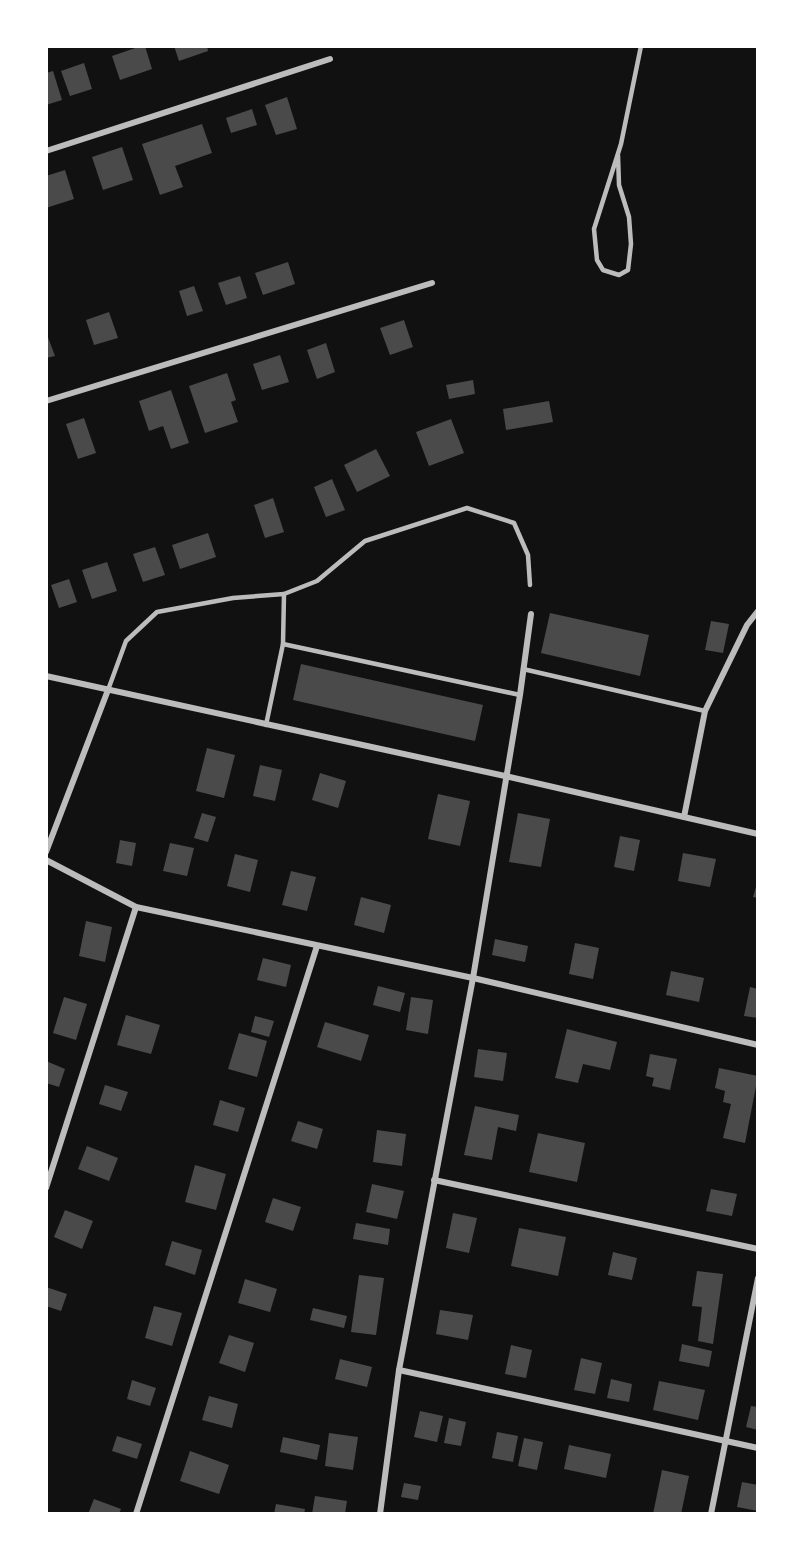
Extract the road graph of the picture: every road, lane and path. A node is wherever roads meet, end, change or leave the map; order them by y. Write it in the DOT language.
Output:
graph roads {
  1 [pos="641,46"];
  2 [pos="330,59"];
  3 [pos="46,151"];
  4 [pos="618,154"];
  5 [pos="432,283"];
  6 [pos="46,401"];
  7 [pos="530,585"];
  8 [pos="284,594"];
  9 [pos="758,611"];
  10 [pos="531,614"];
  11 [pos="283,644"];
  12 [pos="523,669"];
  13 [pos="46,676"];
  14 [pos="108,690"];
  15 [pos="520,696"];
  16 [pos="705,711"];
  17 [pos="266,725"];
  18 [pos="505,776"];
  19 [pos="684,817"];
  20 [pos="758,834"];
  21 [pos="46,852"];
  22 [pos="46,860"];
  23 [pos="136,907"];
  24 [pos="317,946"];
  25 [pos="473,978"];
  26 [pos="758,1045"];
  27 [pos="434,1180"];
  28 [pos="46,1188"];
  29 [pos="758,1249"];
  30 [pos="758,1278"];
  31 [pos="399,1370"];
  32 [pos="725,1441"];
  33 [pos="758,1448"];
  34 [pos="136,1514"];
  35 [pos="380,1514"];
  36 [pos="711,1514"];
  1 -- 4 [label="lane"];
  2 -- 3 [label="street"];
  5 -- 6 [label="street"];
  7 -- 8 [label="lane"];
  8 -- 11 [label="lane"];
  8 -- 14 [label="lane"];
  9 -- 16 [label="street"];
  10 -- 12 [label="street"];
  11 -- 15 [label="lane"];
  11 -- 17 [label="lane"];
  12 -- 15 [label="street"];
  12 -- 16 [label="lane"];
  13 -- 14 [label="street"];
  14 -- 17 [label="street"];
  14 -- 21 [label="street"];
  15 -- 18 [label="street"];
  16 -- 19 [label="street"];
  17 -- 18 [label="street"];
  18 -- 19 [label="street"];
  18 -- 25 [label="street"];
  19 -- 20 [label="street"];
  22 -- 23 [label="street"];
  23 -- 24 [label="street"];
  23 -- 28 [label="street"];
  24 -- 25 [label="street"];
  24 -- 34 [label="street"];
  25 -- 26 [label="street"];
  25 -- 27 [label="street"];
  27 -- 29 [label="street"];
  27 -- 31 [label="street"];
  30 -- 32 [label="street"];
  31 -- 32 [label="street"];
  31 -- 35 [label="street"];
  32 -- 33 [label="street"];
  32 -- 36 [label="street"];
}
